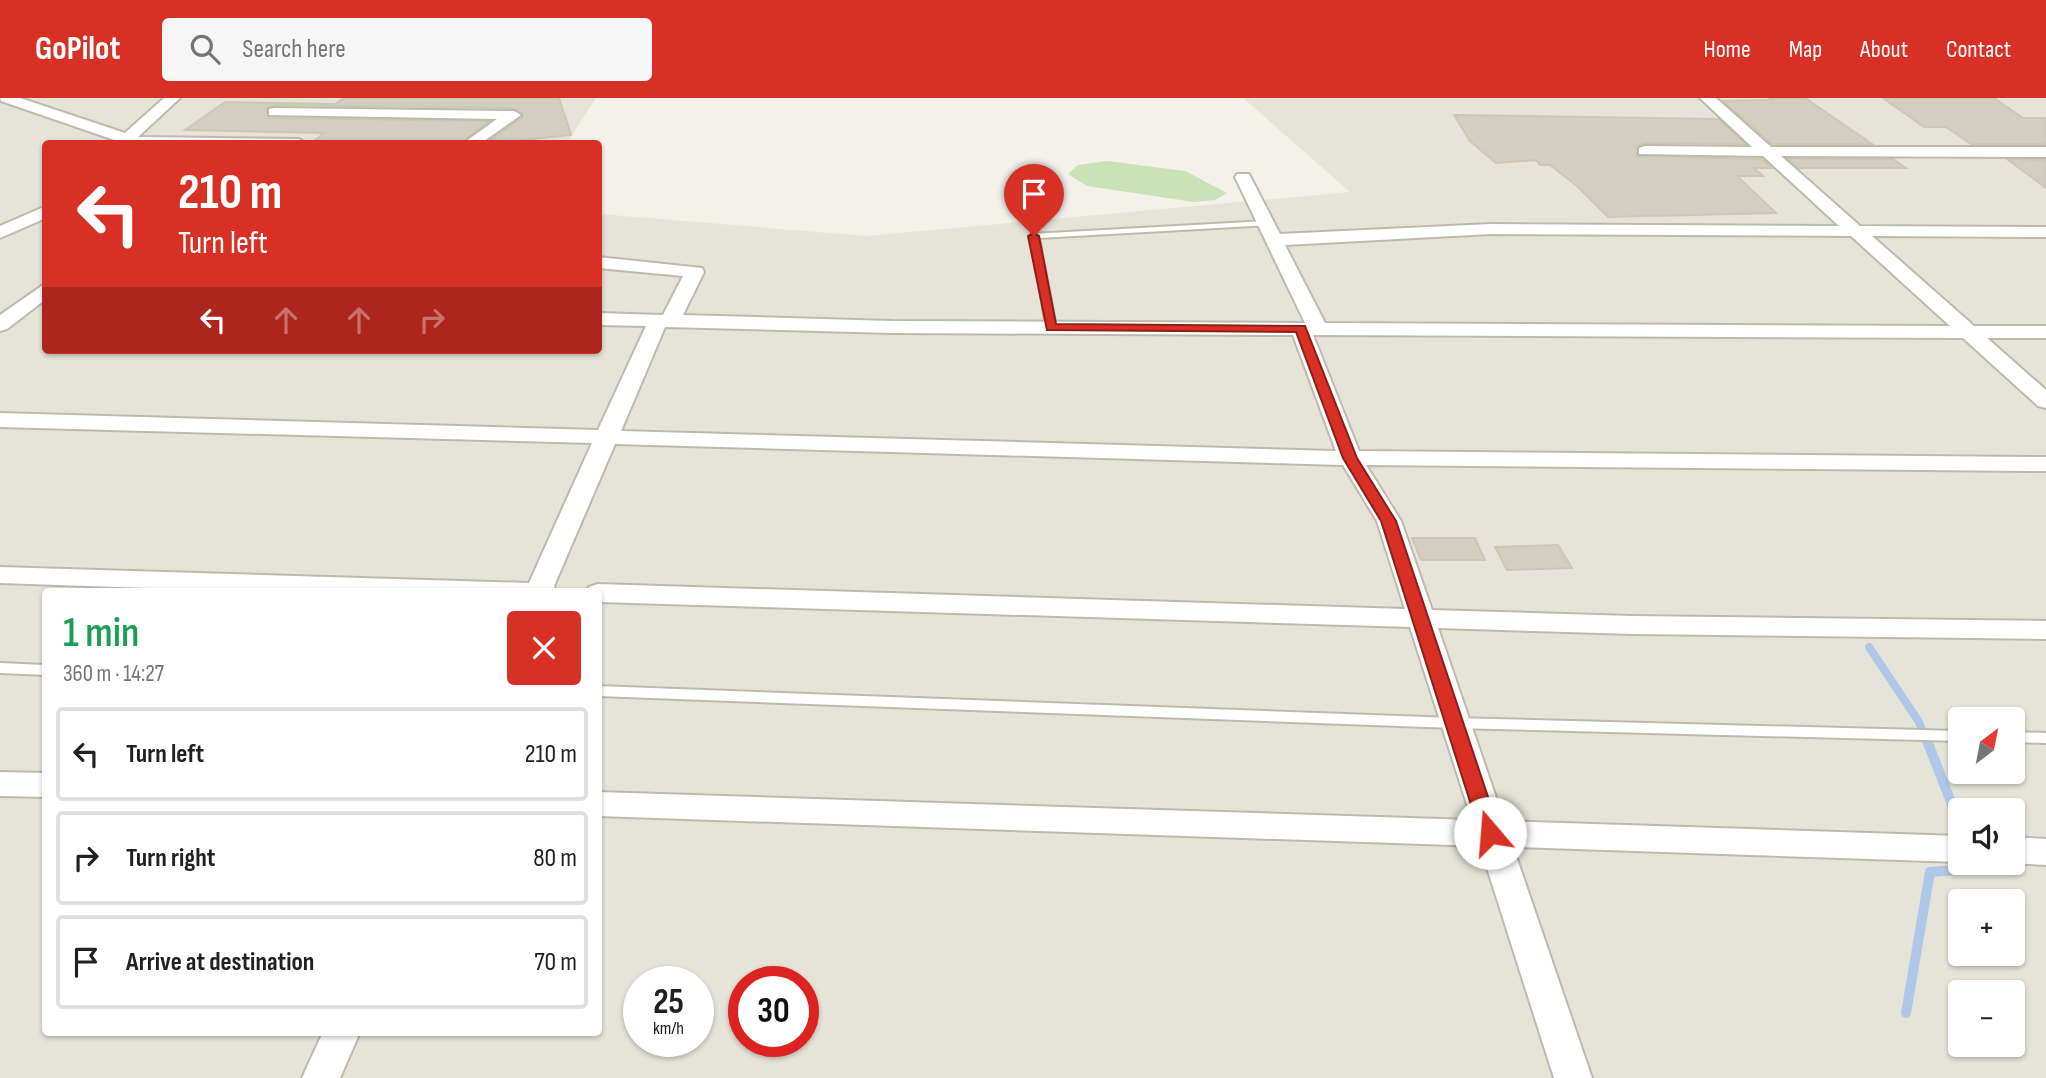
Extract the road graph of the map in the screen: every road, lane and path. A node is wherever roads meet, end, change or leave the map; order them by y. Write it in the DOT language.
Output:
graph roads {
  1 [pos="6,98"];
  2 [pos="173,98"];
  3 [pos="290,98"];
  4 [pos="1707,98"];
  5 [pos="264,120"];
  6 [pos="130,140"];
  7 [pos="138,140"];
  8 [pos="236,140"];
  9 [pos="475,140"];
  10 [pos="1645,151"];
  11 [pos="1766,151"];
  12 [pos="2046,152"];
  13 [pos="1243,177"];
  14 [pos="42,213"];
  15 [pos="0,215"];
  16 [pos="25,222"];
  17 [pos="42,223"];
  18 [pos="1271,231"];
  19 [pos="1854,231"];
  20 [pos="2046,232"];
  21 [pos="0,233"];
  22 [pos="602,262"];
  23 [pos="0,303"];
  24 [pos="36,304"];
  25 [pos="602,319"];
  26 [pos="664,321"];
  27 [pos="0,326"];
  28 [pos="1051,327"];
  29 [pos="1310,329"];
  30 [pos="1965,331"];
  31 [pos="2046,332"];
  32 [pos="2046,401"];
  33 [pos="0,420"];
  34 [pos="607,436"];
  35 [pos="1350,458"];
  36 [pos="2046,464"];
  37 [pos="0,575"];
  38 [pos="437,588"];
  39 [pos="539,588"];
  40 [pos="602,593"];
  41 [pos="1418,618"];
  42 [pos="2046,630"];
  43 [pos="0,668"];
  44 [pos="42,670"];
  45 [pos="602,691"];
  46 [pos="1453,723"];
  47 [pos="1948,736"];
  48 [pos="2025,737"];
  49 [pos="2046,738"];
  50 [pos="0,784"];
  51 [pos="42,785"];
  52 [pos="602,804"];
  53 [pos="1490,833"];
  54 [pos="1948,849"];
  55 [pos="2025,851"];
  56 [pos="2046,852"];
  57 [pos="340,1036"];
  58 [pos="321,1078"];
  59 [pos="1573,1078"];
  1 -- 6 [label="street"];
  2 -- 7 [label="street"];
  3 -- 5 [label="street"];
  4 -- 11 [label="street"];
  5 -- 8 [label="street"];
  5 -- 9 [label="street"];
  10 -- 11 [label="street"];
  11 -- 12 [label="street"];
  11 -- 19 [label="street"];
  13 -- 18 [label="street"];
  14 -- 16 [label="street"];
  15 -- 16 [label="street"];
  16 -- 17 [label="street"];
  16 -- 21 [label="street"];
  18 -- 19 [label="street"];
  18 -- 28 [label="lane"];
  18 -- 29 [label="street"];
  19 -- 20 [label="street"];
  19 -- 30 [label="street"];
  22 -- 26 [label="street"];
  23 -- 24 [label="street"];
  24 -- 27 [label="street"];
  25 -- 26 [label="street"];
  26 -- 28 [label="street"];
  26 -- 34 [label="street"];
  28 -- 29 [label="street"];
  29 -- 30 [label="street"];
  29 -- 35 [label="street"];
  30 -- 31 [label="street"];
  30 -- 32 [label="street"];
  33 -- 34 [label="street"];
  34 -- 35 [label="street"];
  34 -- 39 [label="street"];
  35 -- 36 [label="street"];
  35 -- 41 [label="street"];
  37 -- 38 [label="street"];
  40 -- 41 [label="street"];
  41 -- 42 [label="street"];
  41 -- 46 [label="street"];
  43 -- 44 [label="lane"];
  45 -- 46 [label="lane"];
  46 -- 47 [label="lane"];
  46 -- 53 [label="street"];
  48 -- 49 [label="lane"];
  50 -- 51 [label="street"];
  52 -- 53 [label="street"];
  53 -- 54 [label="street"];
  53 -- 59 [label="street"];
  55 -- 56 [label="street"];
  57 -- 58 [label="street"];
}
